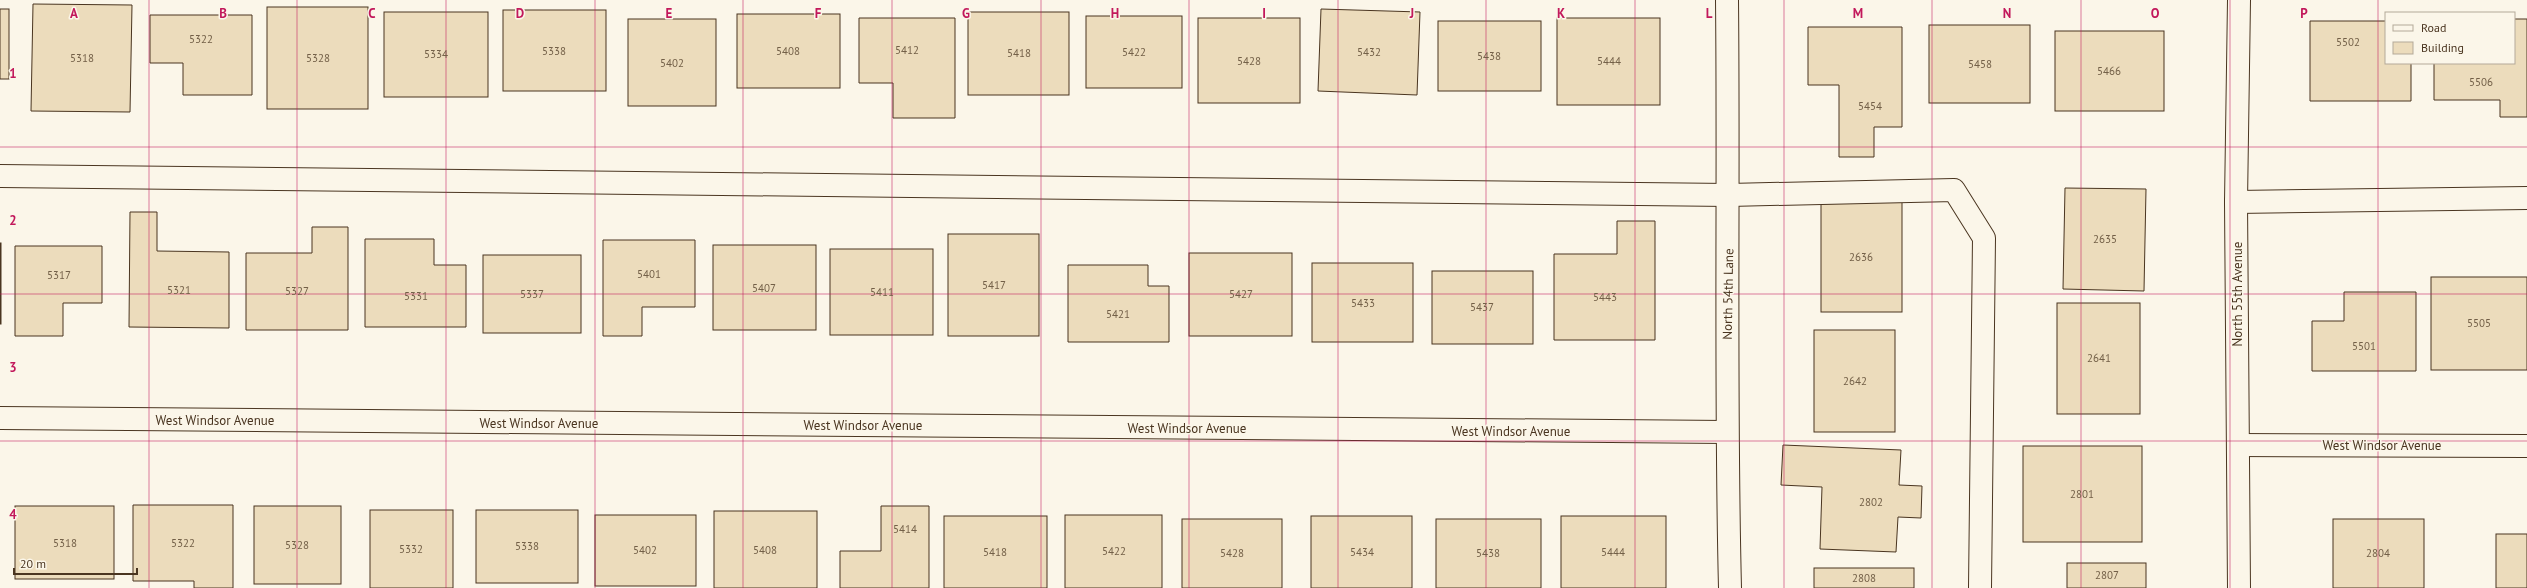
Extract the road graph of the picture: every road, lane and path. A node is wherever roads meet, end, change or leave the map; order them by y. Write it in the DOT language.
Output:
graph roads {
  1 [pos="1727,0"];
  2 [pos="2239,0"];
  3 [pos="0,176"];
  4 [pos="1729,195"];
  5 [pos="2527,198"];
  6 [pos="2236,202"];
  7 [pos="0,418"];
  8 [pos="1726,432"];
  9 [pos="2238,444"];
  10 [pos="2527,446"];
  11 [pos="1730,588"];
  12 [pos="1980,588"];
  13 [pos="2238,588"];
  1 -- 4 [label="street, North 54th Lane"];
  2 -- 6 [label="street, North 55th Avenue"];
  3 -- 4 [label="street"];
  4 -- 8 [label="street, North 54th Lane"];
  4 -- 12 [label="street"];
  5 -- 6 [label="street"];
  6 -- 9 [label="street, North 55th Avenue"];
  7 -- 8 [label="street, West Windsor Avenue"];
  8 -- 11 [label="street, North 54th Lane"];
  9 -- 10 [label="street, West Windsor Avenue"];
  9 -- 13 [label="street, North 55th Avenue"];
}
